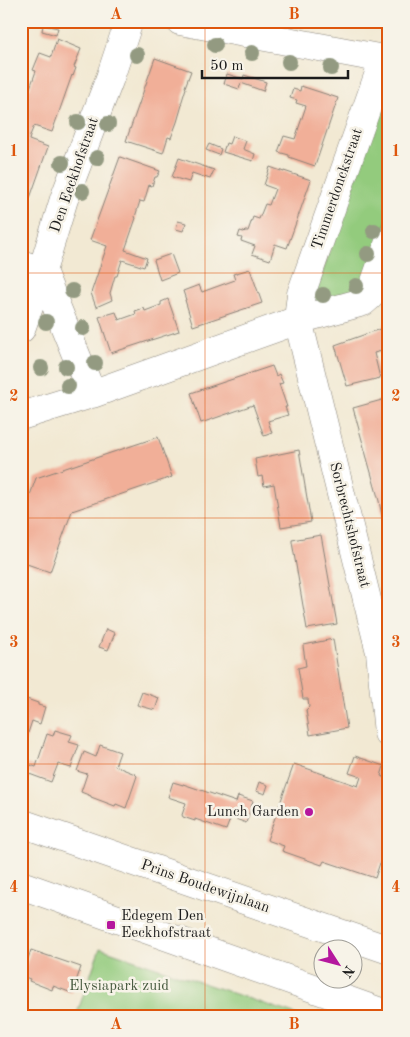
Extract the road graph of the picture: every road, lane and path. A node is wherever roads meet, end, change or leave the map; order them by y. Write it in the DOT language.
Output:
graph roads {
  1 [pos="129,21"];
  2 [pos="180,21"];
  3 [pos="386,59"];
  4 [pos="389,242"];
  5 [pos="32,268"];
  6 [pos="298,320"];
  7 [pos="21,330"];
  8 [pos="92,394"];
  9 [pos="21,416"];
  10 [pos="385,651"];
  11 [pos="388,733"];
  12 [pos="21,823"];
  13 [pos="21,886"];
  14 [pos="389,950"];
  15 [pos="389,1015"];
  1 -- 5 [label="street, Den Eeckhofstraat"];
  2 -- 3 [label="street"];
  3 -- 6 [label="street, Timmerdonckstraat"];
  4 -- 6 [label="street"];
  5 -- 7 [label="street, Den Eeckhofstraat"];
  5 -- 8 [label="street"];
  6 -- 8 [label="street"];
  6 -- 10 [label="street, Sorbrechtshofstraat"];
  8 -- 9 [label="street"];
  10 -- 11 [label="street, Sorbrechtshofstraat"];
  12 -- 14 [label="street, Prins Boudewijnlaan"];
  13 -- 15 [label="street"];
}
